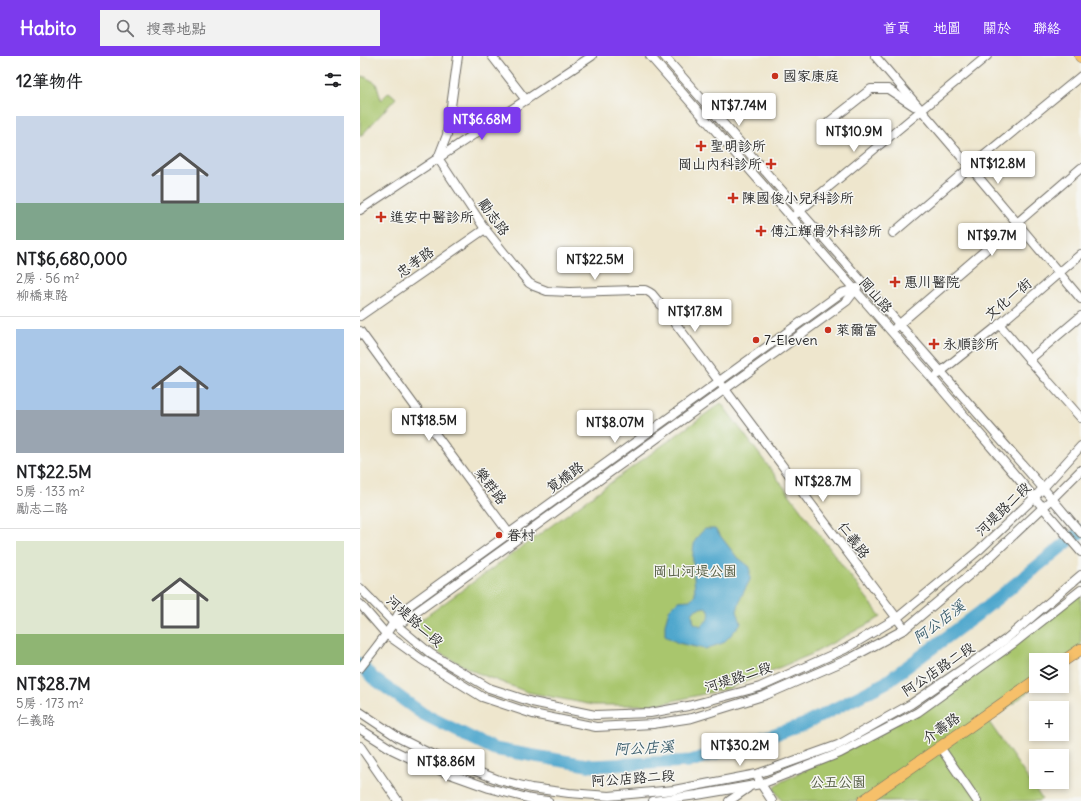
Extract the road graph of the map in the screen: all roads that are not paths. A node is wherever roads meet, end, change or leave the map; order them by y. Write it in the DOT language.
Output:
graph roads {
  1 [pos="458,56"];
  2 [pos="492,56"];
  3 [pos="592,56"];
  4 [pos="650,56"];
  5 [pos="664,56"];
  6 [pos="875,56"];
  7 [pos="987,56"];
  8 [pos="1081,76"];
  9 [pos="526,100"];
  10 [pos="921,110"];
  11 [pos="829,122"];
  12 [pos="438,158"];
  13 [pos="970,167"];
  14 [pos="1081,168"];
  15 [pos="360,210"];
  16 [pos="800,211"];
  17 [pos="792,217"];
  18 [pos="1017,223"];
  19 [pos="485,229"];
  20 [pos="893,232"];
  21 [pos="1081,254"];
  22 [pos="1059,273"];
  23 [pos="864,283"];
  24 [pos="534,286"];
  25 [pos="855,290"];
  26 [pos="1081,299"];
  27 [pos="360,316"];
  28 [pos="1081,316"];
  29 [pos="798,324"];
  30 [pos="899,324"];
  31 [pos="999,324"];
  32 [pos="360,331"];
  33 [pos="890,331"];
  34 [pos="804,332"];
  35 [pos="1029,360"];
  36 [pos="941,372"];
  37 [pos="933,379"];
  38 [pos="718,381"];
  39 [pos="725,390"];
  40 [pos="1081,418"];
  41 [pos="642,437"];
  42 [pos="648,445"];
  43 [pos="1081,446"];
  44 [pos="1081,470"];
  45 [pos="1043,488"];
  46 [pos="1035,497"];
  47 [pos="1052,499"];
  48 [pos="1043,507"];
  49 [pos="509,533"];
  50 [pos="1081,533"];
  51 [pos="515,541"];
  52 [pos="1081,552"];
  53 [pos="1081,575"];
  54 [pos="360,588"];
  55 [pos="1081,590"];
  56 [pos="360,604"];
  57 [pos="896,618"];
  58 [pos="394,623"];
  59 [pos="905,629"];
  60 [pos="386,634"];
  61 [pos="1081,649"];
  62 [pos="1069,657"];
  63 [pos="360,668"];
  64 [pos="1029,685"];
  65 [pos="360,712"];
  66 [pos="360,729"];
  67 [pos="360,746"];
  68 [pos="940,747"];
  69 [pos="757,774"];
  70 [pos="498,780"];
  71 [pos="760,784"];
  72 [pos="751,786"];
  73 [pos="489,788"];
  74 [pos="398,801"];
  75 [pos="548,801"];
  76 [pos="653,801"];
  77 [pos="729,801"];
  78 [pos="772,801"];
  79 [pos="863,801"];
  80 [pos="977,801"];
  1 -- 12 [label="street"];
  2 -- 9 [label="street"];
  3 -- 9 [label="street"];
  4 -- 17 [label="street, 岡山路"];
  5 -- 16 [label="street, 岡山路"];
  6 -- 10 [label="street"];
  7 -- 10 [label="street"];
  8 -- 13 [label="street"];
  9 -- 12 [label="street"];
  10 -- 11 [label="street"];
  10 -- 13 [label="street"];
  10 -- 16 [label="street"];
  12 -- 15 [label="street"];
  12 -- 19 [label="street, 勵志路"];
  13 -- 18 [label="street"];
  13 -- 20 [label="street"];
  14 -- 18 [label="street"];
  16 -- 17 [label="street"];
  16 -- 23 [label="street, 岡山路"];
  17 -- 25 [label="street, 岡山路"];
  18 -- 22 [label="street"];
  18 -- 30 [label="street"];
  19 -- 24 [label="street, 勵志路"];
  19 -- 27 [label="street, 忠孝路"];
  21 -- 22 [label="street, 文化一街"];
  22 -- 26 [label="street"];
  22 -- 31 [label="street, 文化一街"];
  23 -- 25 [label="street, 筧橋路"];
  23 -- 30 [label="street, 岡山路"];
  24 -- 38 [label="street, 仁義路"];
  25 -- 29 [label="street, 筧橋路"];
  25 -- 33 [label="street, 岡山路"];
  25 -- 34 [label="street, 筧橋路"];
  28 -- 35 [label="street"];
  29 -- 34 [label="street"];
  29 -- 38 [label="street, 筧橋路"];
  30 -- 33 [label="street"];
  30 -- 36 [label="street, 岡山路"];
  31 -- 35 [label="street"];
  31 -- 36 [label="street, 文化一街"];
  32 -- 49 [label="street, 樂群路"];
  33 -- 37 [label="street, 岡山路"];
  34 -- 39 [label="street, 筧橋路"];
  35 -- 40 [label="street"];
  36 -- 37 [label="street, 文化一街"];
  36 -- 45 [label="street, 岡山路"];
  37 -- 46 [label="street, 岡山路"];
  38 -- 39 [label="street, 仁義路"];
  38 -- 41 [label="street, 筧橋路"];
  39 -- 42 [label="street, 筧橋路"];
  39 -- 57 [label="street, 仁義路"];
  41 -- 42 [label="street"];
  41 -- 49 [label="street, 筧橋路"];
  42 -- 51 [label="street, 筧橋路"];
  43 -- 45 [label="street, 河堤路二段"];
  44 -- 47 [label="street, 河堤路二段"];
  45 -- 46 [label="street, 河堤路二段"];
  45 -- 47 [label="street, 岡山路"];
  46 -- 48 [label="street, 岡山路"];
  46 -- 57 [label="street, 河堤路二段"];
  47 -- 48 [label="street, 河堤路二段"];
  47 -- 50 [label="street, 岡山路"];
  48 -- 52 [label="street, 岡山路"];
  48 -- 59 [label="street, 河堤路二段"];
  49 -- 51 [label="street, 樂群路"];
  49 -- 58 [label="street, 筧橋路"];
  51 -- 58 [label="street, 筧橋路"];
  53 -- 69 [label="street, 阿公店路二段"];
  54 -- 58 [label="street, 河堤路二段"];
  55 -- 71 [label="street, 阿公店路二段"];
  56 -- 60 [label="street, 河堤路二段"];
  57 -- 58 [label="street, 河堤路二段"];
  57 -- 59 [label="street, 仁義路"];
  58 -- 60 [label="street, 筧橋路"];
  59 -- 60 [label="street, 河堤路二段"];
  60 -- 63 [label="street, 筧橋路"];
  61 -- 62 [label="main road"];
  64 -- 68 [label="main road, 介壽路"];
  65 -- 70 [label="street, 阿公店路二段"];
  66 -- 73 [label="street"];
  67 -- 74 [label="street"];
  68 -- 79 [label="main road, 介壽路"];
  68 -- 80 [label="street"];
  69 -- 70 [label="street, 阿公店路二段"];
  69 -- 71 [label="street"];
  70 -- 73 [label="street"];
  71 -- 72 [label="street, 阿公店路二段"];
  71 -- 78 [label="street"];
  72 -- 76 [label="street, 阿公店路二段"];
  72 -- 77 [label="street"];
  73 -- 75 [label="street"];
}
